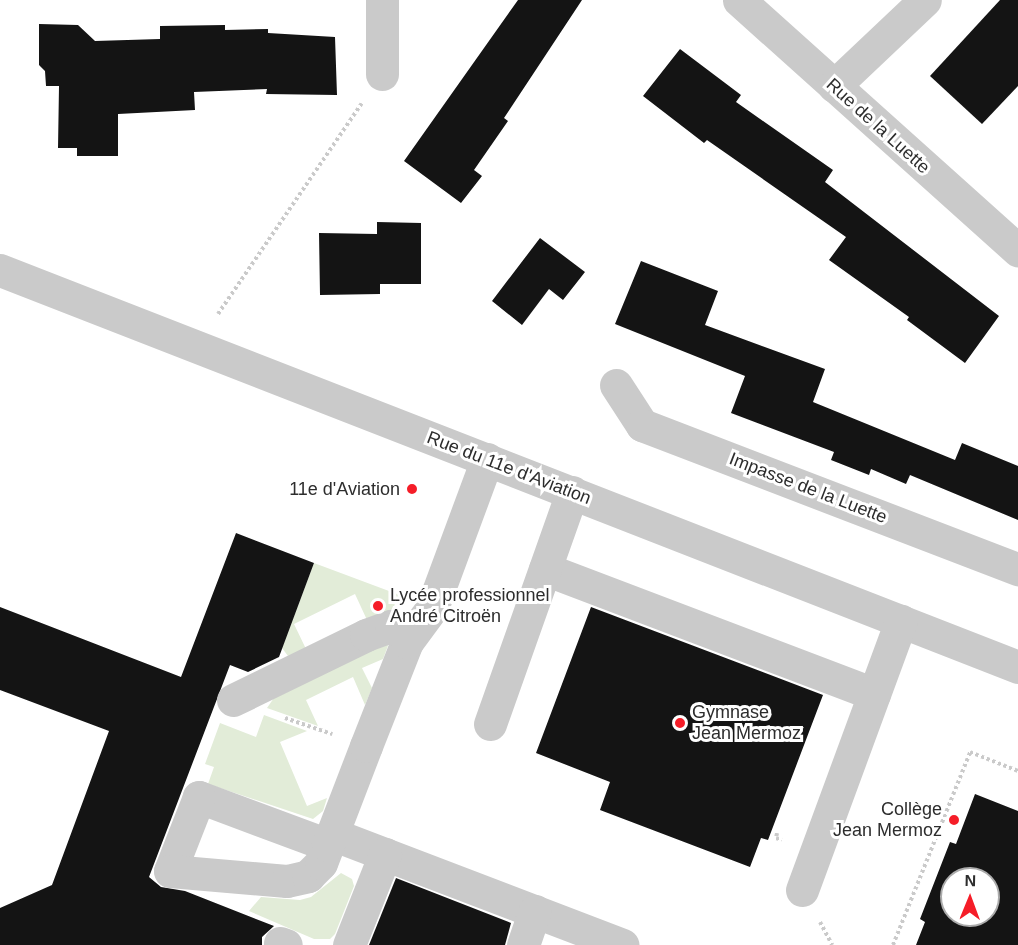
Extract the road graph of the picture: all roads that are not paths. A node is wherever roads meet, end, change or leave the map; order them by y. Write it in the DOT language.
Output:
graph roads {
  1 [pos="382,0"];
  2 [pos="739,0"];
  3 [pos="925,0"];
  4 [pos="382,74"];
  5 [pos="834,87"];
  6 [pos="1018,250"];
  7 [pos="0,270"];
  8 [pos="616,385"];
  9 [pos="487,459"];
  10 [pos="572,492"];
  11 [pos="545,568"];
  12 [pos="1018,569"];
  13 [pos="901,621"];
  14 [pos="418,626"];
  15 [pos="1018,667"];
  16 [pos="874,694"];
  17 [pos="233,700"];
  18 [pos="490,723"];
  19 [pos="385,854"];
  20 [pos="802,890"];
  21 [pos="536,911"];
  22 [pos="349,945"];
  23 [pos="523,945"];
  24 [pos="622,945"];
  1 -- 4 [label="street"];
  2 -- 5 [label="street, Rue de la Luette"];
  3 -- 5 [label="street"];
  5 -- 6 [label="street, Rue de la Luette"];
  7 -- 9 [label="street, Rue du 11e d'Aviation"];
  8 -- 12 [label="street, Impasse de la Luette"];
  9 -- 10 [label="street, Rue du 11e d'Aviation"];
  9 -- 14 [label="street"];
  10 -- 11 [label="street"];
  10 -- 13 [label="street, Rue du 11e d'Aviation"];
  11 -- 16 [label="street"];
  11 -- 18 [label="street"];
  13 -- 15 [label="street, Rue du 11e d'Aviation"];
  13 -- 16 [label="street"];
  14 -- 17 [label="street"];
  14 -- 19 [label="street"];
  16 -- 20 [label="street"];
  19 -- 21 [label="street"];
  19 -- 22 [label="street"];
  21 -- 23 [label="street"];
  21 -- 24 [label="street"];
}
